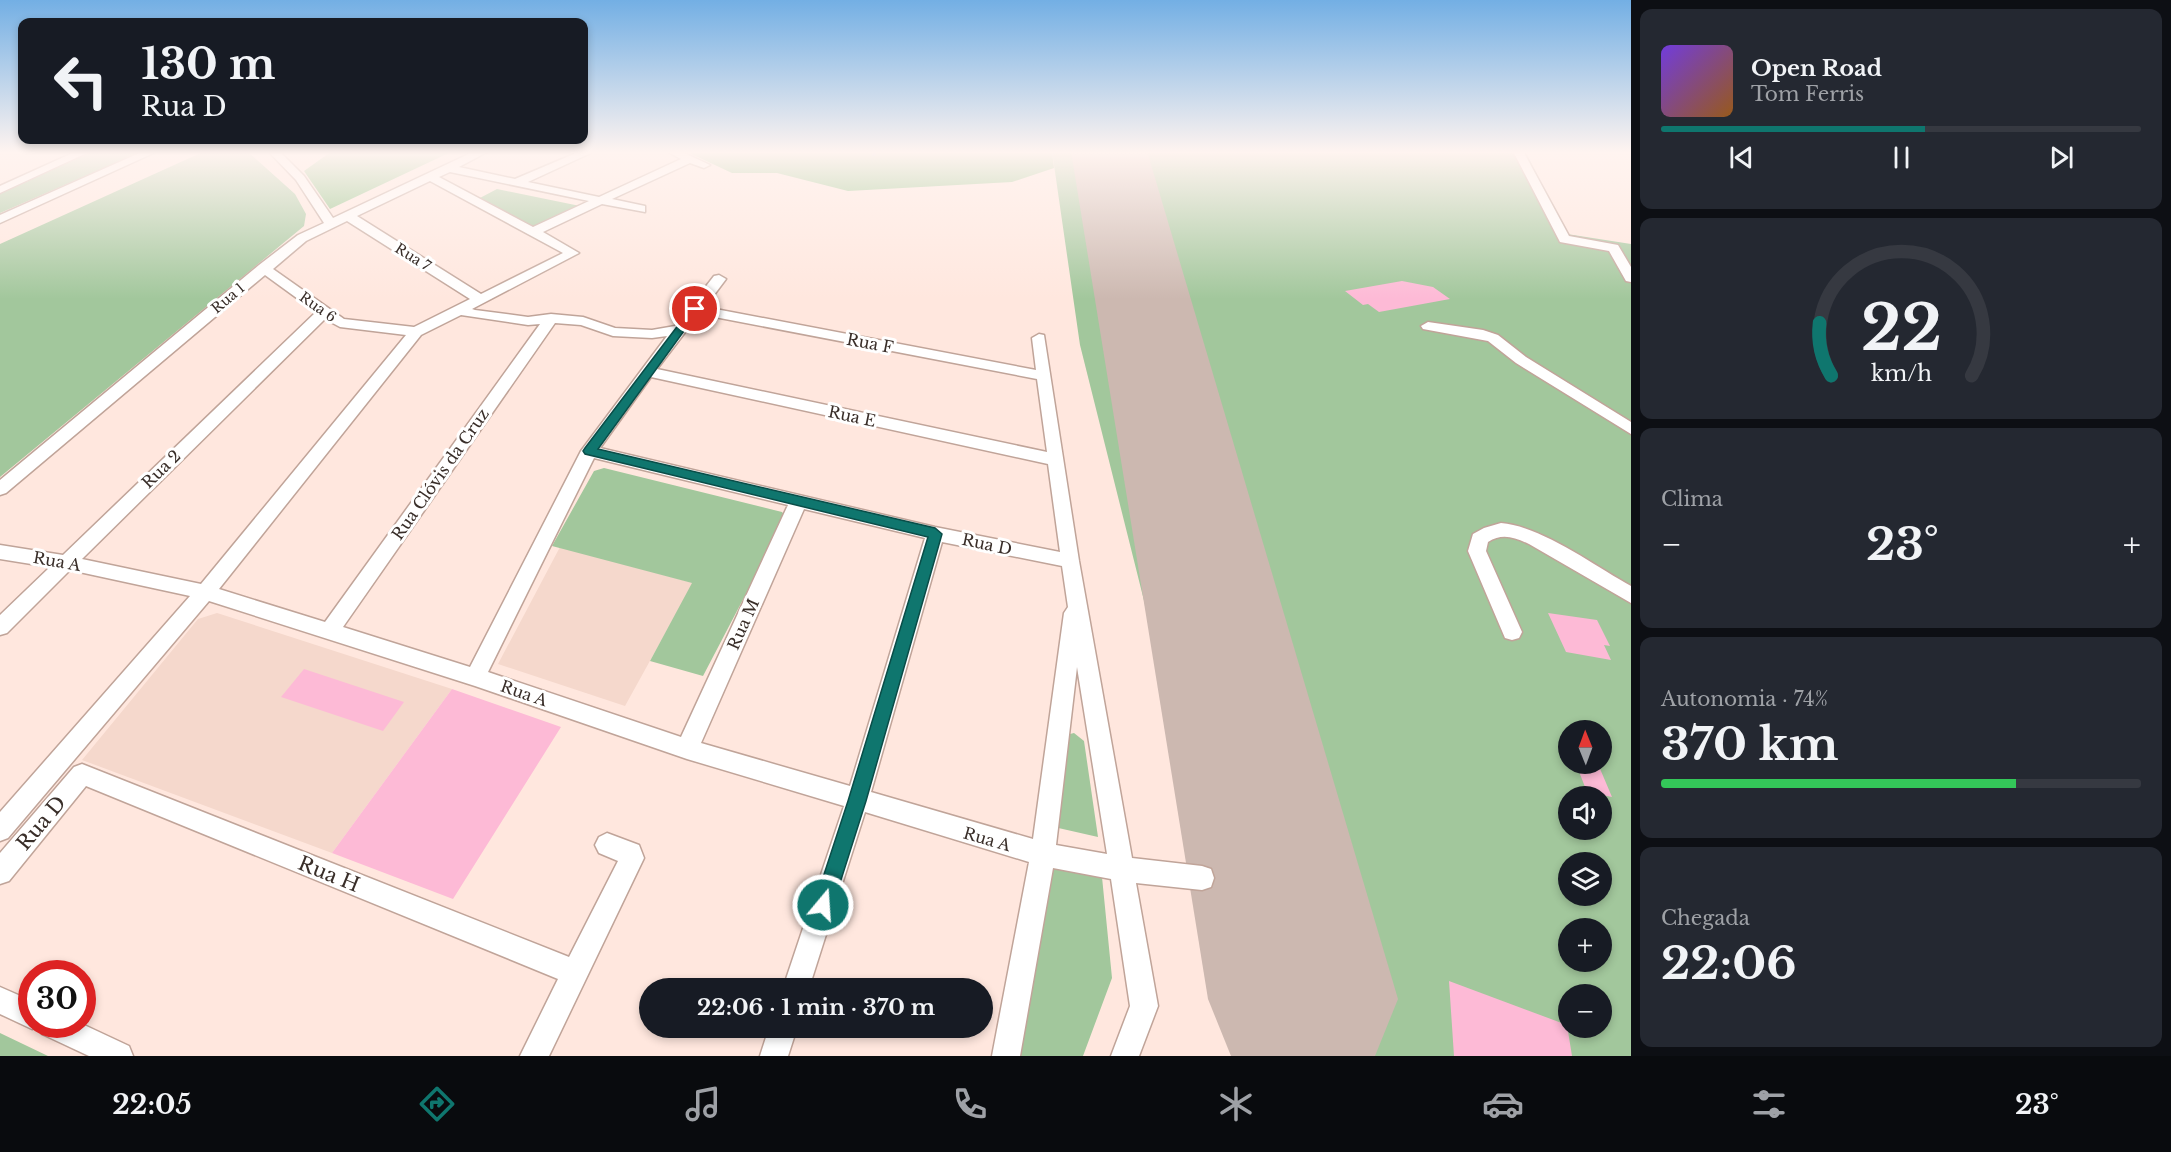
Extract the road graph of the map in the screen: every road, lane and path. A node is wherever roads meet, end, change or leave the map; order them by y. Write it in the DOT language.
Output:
graph roads {
  1 [pos="42,200"];
  2 [pos="315,200"];
  3 [pos="380,200"];
  4 [pos="474,200"];
  5 [pos="601,200"];
  6 [pos="602,200"];
  7 [pos="1544,200"];
  8 [pos="641,208"];
  9 [pos="348,216"];
  10 [pos="0,219"];
  11 [pos="331,224"];
  12 [pos="532,232"];
  13 [pos="264,268"];
  14 [pos="1631,278"];
  15 [pos="719,279"];
  16 [pos="479,299"];
  17 [pos="459,309"];
  18 [pos="695,309"];
  19 [pos="324,312"];
  20 [pos="551,318"];
  21 [pos="1428,326"];
  22 [pos="678,330"];
  23 [pos="416,332"];
  24 [pos="1039,338"];
  25 [pos="647,372"];
  26 [pos="1044,376"];
  27 [pos="1630,427"];
  28 [pos="590,451"];
  29 [pos="1057,460"];
  30 [pos="0,489"];
  31 [pos="799,500"];
  32 [pos="935,534"];
  33 [pos="0,552"];
  34 [pos="1070,561"];
  35 [pos="65,562"];
  36 [pos="205,592"];
  37 [pos="1077,593"];
  38 [pos="1631,595"];
  39 [pos="0,627"];
  40 [pos="329,631"];
  41 [pos="1512,632"];
  42 [pos="475,676"];
  43 [pos="687,748"];
  44 [pos="82,774"];
  45 [pos="857,801"];
  46 [pos="0,830"];
  47 [pos="607,845"];
  48 [pos="1043,854"];
  49 [pos="1121,869"];
  50 [pos="0,872"];
  51 [pos="1202,878"];
  52 [pos="575,973"];
  53 [pos="799,978"];
  54 [pos="0,1000"];
  55 [pos="18,1008"];
  56 [pos="81,1038"];
  57 [pos="780,1038"];
  58 [pos="119,1056"];
  59 [pos="534,1056"];
  60 [pos="774,1056"];
  61 [pos="1006,1056"];
  62 [pos="1125,1056"];
  1 -- 10 [label="street"];
  2 -- 11 [label="street"];
  3 -- 9 [label="street, Rua 1"];
  4 -- 12 [label="street"];
  5 -- 12 [label="street"];
  6 -- 8 [label="street"];
  7 -- 14 [label="street"];
  9 -- 11 [label="street, Rua 1"];
  9 -- 16 [label="street, Rua 7"];
  11 -- 13 [label="street, Rua 1"];
  12 -- 16 [label="street"];
  13 -- 19 [label="street, Rua 6"];
  13 -- 30 [label="street, Rua 1"];
  15 -- 18 [label="street"];
  16 -- 17 [label="street"];
  17 -- 20 [label="street"];
  17 -- 23 [label="street"];
  18 -- 22 [label="street"];
  18 -- 26 [label="street, Rua F"];
  19 -- 23 [label="street, Rua 6"];
  19 -- 35 [label="street, Rua 2"];
  20 -- 22 [label="street"];
  20 -- 40 [label="street, Rua Clóvis da Cruz"];
  21 -- 27 [label="street"];
  22 -- 25 [label="street"];
  23 -- 36 [label="street"];
  24 -- 26 [label="street"];
  25 -- 28 [label="street"];
  25 -- 29 [label="street, Rua E"];
  26 -- 29 [label="street"];
  28 -- 31 [label="street, Rua D"];
  28 -- 42 [label="street"];
  29 -- 34 [label="street"];
  31 -- 32 [label="street, Rua D"];
  31 -- 43 [label="street, Rua M"];
  32 -- 34 [label="street, Rua D"];
  32 -- 45 [label="street"];
  33 -- 35 [label="street, Rua A"];
  34 -- 37 [label="street"];
  35 -- 36 [label="street, Rua A"];
  35 -- 39 [label="street, Rua 2"];
  36 -- 40 [label="street, Rua A"];
  36 -- 46 [label="street"];
  37 -- 48 [label="street"];
  37 -- 49 [label="street"];
  38 -- 41 [label="street"];
  40 -- 42 [label="street, Rua A"];
  42 -- 43 [label="street, Rua A"];
  43 -- 45 [label="street, Rua A"];
  44 -- 50 [label="street, Rua D"];
  44 -- 52 [label="street, Rua H"];
  45 -- 48 [label="street, Rua A"];
  45 -- 53 [label="street"];
  47 -- 52 [label="street"];
  48 -- 49 [label="street, Rua A"];
  48 -- 61 [label="street"];
  49 -- 51 [label="street, Rua A"];
  49 -- 62 [label="street"];
  52 -- 59 [label="street"];
  54 -- 55 [label="street"];
  56 -- 58 [label="street"];
  57 -- 60 [label="street"];
}
